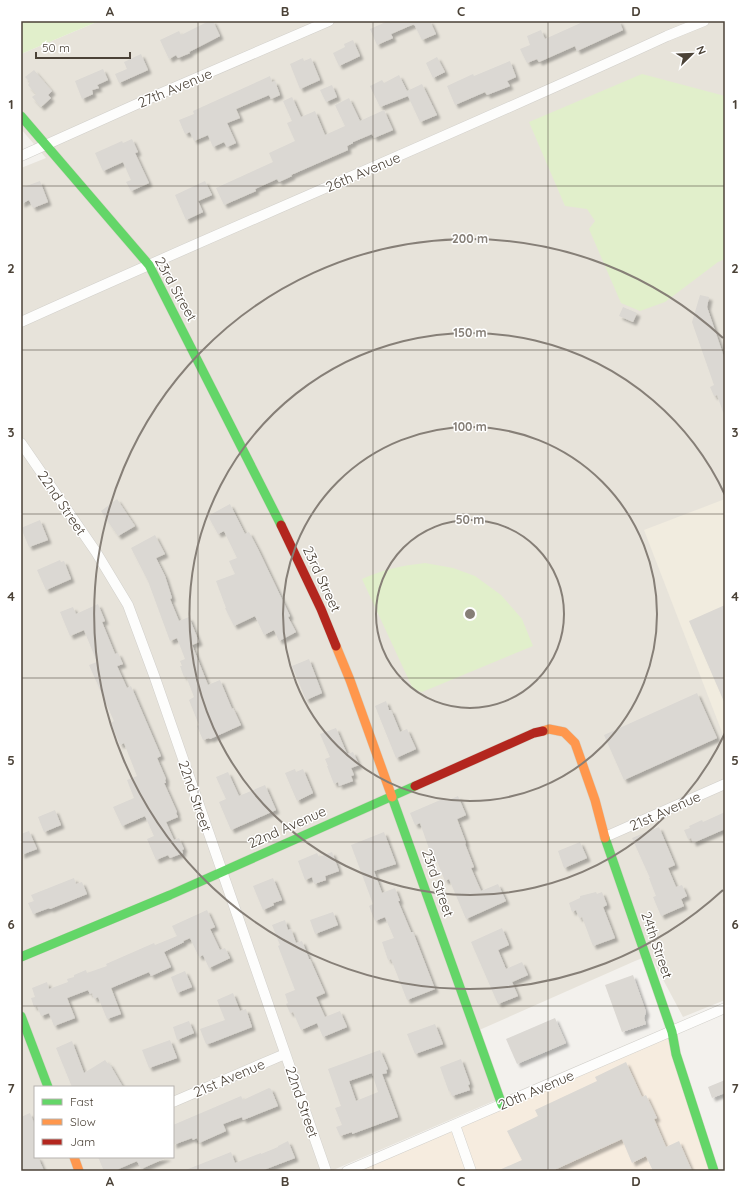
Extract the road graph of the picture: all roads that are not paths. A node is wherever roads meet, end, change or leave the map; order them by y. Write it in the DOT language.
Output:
graph roads {
  1 [pos="329,21"];
  2 [pos="704,21"];
  3 [pos="688,24"];
  4 [pos="21,116"];
  5 [pos="45,145"];
  6 [pos="21,156"];
  7 [pos="149,265"];
  8 [pos="21,322"];
  9 [pos="21,443"];
  10 [pos="564,732"];
  11 [pos="725,784"];
  12 [pos="392,795"];
  13 [pos="605,837"];
  14 [pos="222,872"];
  15 [pos="21,957"];
  16 [pos="725,1008"];
  17 [pos="21,1016"];
  18 [pos="672,1032"];
  19 [pos="285,1054"];
  20 [pos="48,1086"];
  21 [pos="174,1102"];
  22 [pos="502,1105"];
  23 [pos="455,1125"];
  24 [pos="74,1158"];
  25 [pos="79,1171"];
  26 [pos="326,1171"];
  27 [pos="347,1171"];
  28 [pos="471,1171"];
  29 [pos="714,1171"];
  1 -- 5 [label="street, 27th Avenue"];
  2 -- 3 [label="street, 26th Avenue"];
  3 -- 7 [label="street, 26th Avenue"];
  4 -- 5 [label="street, 23rd Street"];
  5 -- 6 [label="street, 27th Avenue"];
  5 -- 7 [label="street, 23rd Street"];
  7 -- 8 [label="street, 26th Avenue"];
  7 -- 12 [label="street, 23rd Street"];
  9 -- 14 [label="street, 22nd Street"];
  10 -- 12 [label="street, 22nd Avenue"];
  10 -- 13 [label="street, 24th Street"];
  11 -- 13 [label="street, 21st Avenue"];
  12 -- 14 [label="street, 22nd Avenue"];
  12 -- 22 [label="street, 23rd Street"];
  13 -- 18 [label="street, 24th Street"];
  14 -- 15 [label="street, 22nd Avenue"];
  14 -- 19 [label="street, 22nd Street"];
  16 -- 18 [label="street, 20th Avenue"];
  17 -- 20 [label="street"];
  18 -- 22 [label="street, 20th Avenue"];
  18 -- 29 [label="street, 24th Street"];
  19 -- 21 [label="street, 21st Avenue"];
  19 -- 26 [label="street, 22nd Street"];
  22 -- 23 [label="street, 20th Avenue"];
  23 -- 27 [label="street, 20th Avenue"];
  23 -- 28 [label="street"];
  24 -- 25 [label="street"];
}
